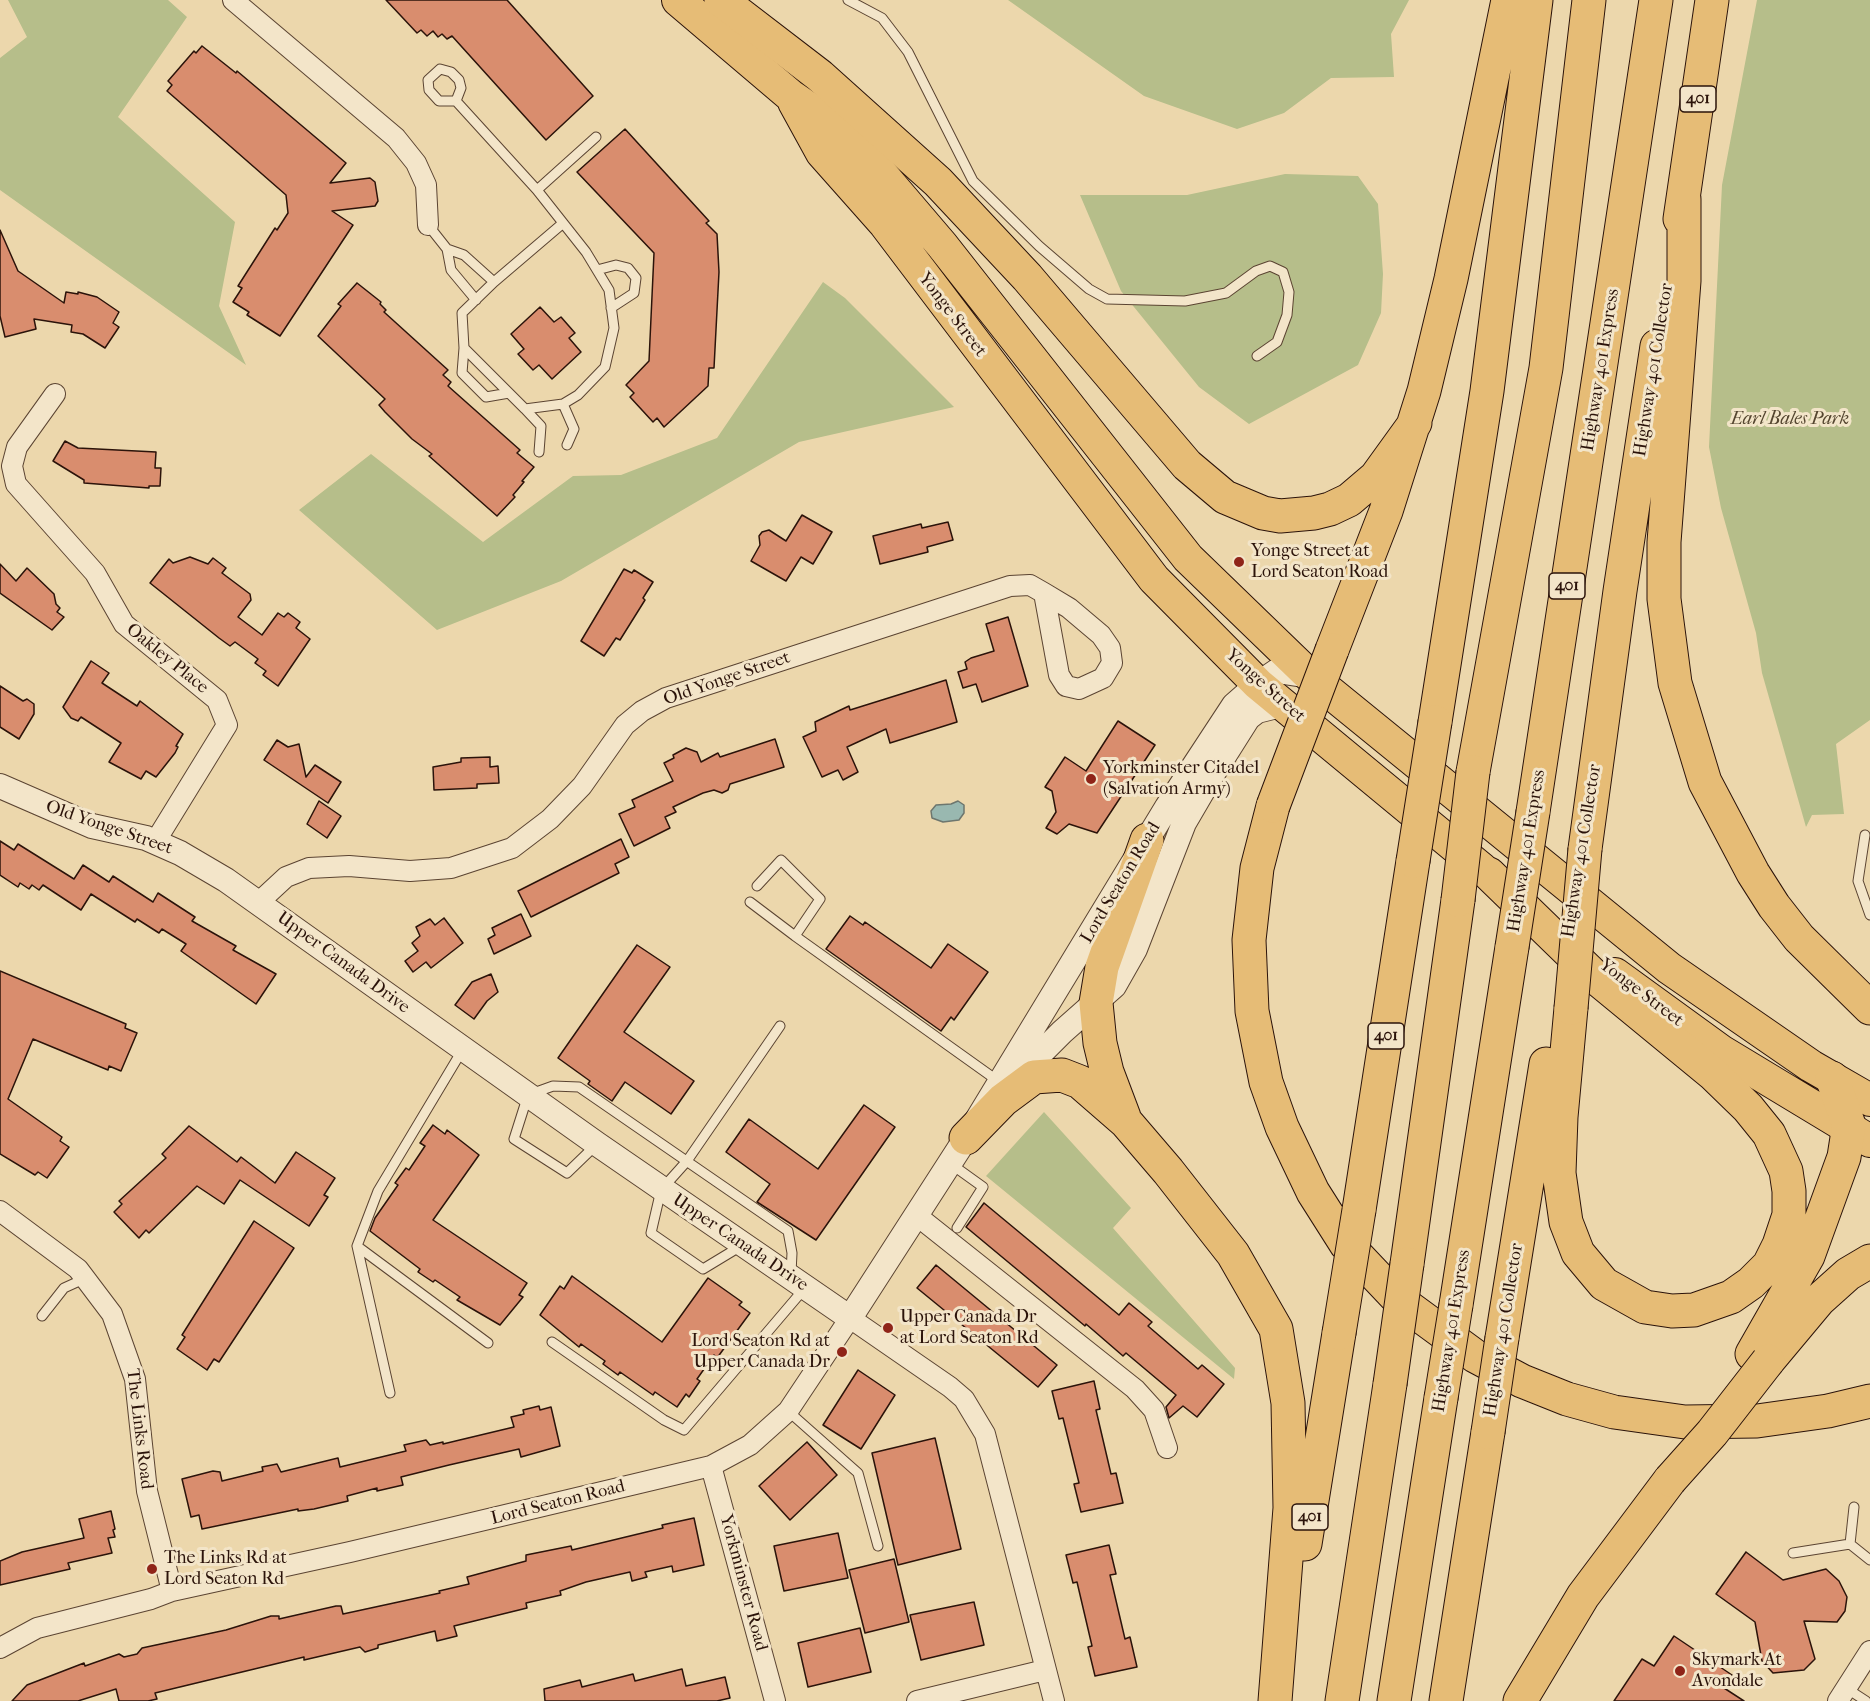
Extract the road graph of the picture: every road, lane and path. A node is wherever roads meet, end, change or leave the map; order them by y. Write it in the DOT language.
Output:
graph roads {
  1 [pos="233,0"];
  2 [pos="678,0"];
  3 [pos="721,0"];
  4 [pos="848,0"];
  5 [pos="1508,0"];
  6 [pos="1536,0"];
  7 [pos="1589,0"];
  8 [pos="1656,0"];
  9 [pos="1712,0"];
  10 [pos="791,96"];
  11 [pos="456,101"];
  12 [pos="596,138"];
  13 [pos="537,190"];
  14 [pos="562,224"];
  15 [pos="428,225"];
  16 [pos="447,249"];
  17 [pos="597,270"];
  18 [pos="494,282"];
  19 [pos="476,300"];
  20 [pos="611,309"];
  21 [pos="464,348"];
  22 [pos="1257,356"];
  23 [pos="509,393"];
  24 [pos="55,394"];
  25 [pos="563,404"];
  26 [pos="525,409"];
  27 [pos="1415,423"];
  28 [pos="1658,425"];
  29 [pos="567,446"];
  30 [pos="539,452"];
  31 [pos="1044,593"];
  32 [pos="1310,676"];
  33 [pos="1258,684"];
  34 [pos="1285,704"];
  35 [pos="0,786"];
  36 [pos="1865,835"];
  37 [pos="1147,840"];
  38 [pos="155,842"];
  39 [pos="1488,874"];
  40 [pos="757,886"];
  41 [pos="259,902"];
  42 [pos="750,902"];
  43 [pos="1870,915"];
  44 [pos="795,936"];
  45 [pos="1564,1001"];
  46 [pos="1096,1003"];
  47 [pos="1870,1008"];
  48 [pos="780,1026"];
  49 [pos="464,1049"];
  50 [pos="1832,1078"];
  51 [pos="1000,1082"];
  52 [pos="528,1095"];
  53 [pos="1870,1100"];
  54 [pos="1126,1122"];
  55 [pos="1860,1135"];
  56 [pos="597,1144"];
  57 [pos="958,1150"];
  58 [pos="687,1161"];
  59 [pos="661,1190"];
  60 [pos="0,1211"];
  61 [pos="916,1215"];
  62 [pos="957,1228"];
  63 [pos="743,1245"];
  64 [pos="357,1246"];
  65 [pos="1870,1261"];
  66 [pos="86,1278"];
  67 [pos="798,1282"];
  68 [pos="42,1316"];
  69 [pos="850,1318"];
  70 [pos="552,1342"];
  71 [pos="488,1343"];
  72 [pos="1760,1357"];
  73 [pos="390,1393"];
  74 [pos="1870,1401"];
  75 [pos="788,1410"];
  76 [pos="1167,1448"];
  77 [pos="711,1466"];
  78 [pos="1854,1507"];
  79 [pos="1850,1544"];
  80 [pos="878,1546"];
  81 [pos="1793,1553"];
  82 [pos="1870,1560"];
  83 [pos="172,1591"];
  84 [pos="0,1648"];
  85 [pos="1870,1651"];
  86 [pos="1045,1670"];
  87 [pos="1842,1695"];
  88 [pos="775,1701"];
  89 [pos="917,1701"];
  90 [pos="1054,1701"];
  91 [pos="1276,1701"];
  92 [pos="1342,1701"];
  93 [pos="1394,1701"];
  94 [pos="1446,1701"];
  95 [pos="1520,1701"];
  96 [pos="1866,1701"];
  1 -- 15 [label="street"];
  2 -- 10 [label="main road, Yonge Street"];
  3 -- 27 [label="highway"];
  4 -- 22 [label="lane"];
  5 -- 27 [label="highway"];
  6 -- 91 [label="highway, 401, bridge"];
  7 -- 92 [label="highway, bridge"];
  8 -- 93 [label="highway, Highway 401 Express / 401, bridge"];
  9 -- 28 [label="highway, 401"];
  10 -- 32 [label="main road, Yonge Street"];
  10 -- 33 [label="main road, Yonge Street"];
  11 -- 13 [label="lane"];
  12 -- 13 [label="lane"];
  13 -- 14 [label="lane"];
  14 -- 17 [label="lane"];
  14 -- 18 [label="lane"];
  15 -- 16 [label="lane"];
  16 -- 18 [label="lane"];
  16 -- 19 [label="lane"];
  17 -- 20 [label="lane"];
  17 -- 20 [label="lane"];
  18 -- 19 [label="lane"];
  19 -- 21 [label="lane"];
  20 -- 25 [label="lane"];
  21 -- 23 [label="lane"];
  21 -- 23 [label="lane"];
  23 -- 26 [label="lane"];
  24 -- 38 [label="street, Oakley Place"];
  25 -- 26 [label="lane"];
  25 -- 29 [label="lane"];
  26 -- 30 [label="lane"];
  27 -- 74 [label="highway, bridge"];
  28 -- 45 [label="highway, Highway 401 Collector, bridge"];
  28 -- 47 [label="highway"];
  31 -- 31 [label="street, Old Yonge Street"];
  31 -- 41 [label="street, Old Yonge Street"];
  32 -- 33 [label="street, Lord Seaton Road"];
  32 -- 50 [label="main road, Yonge Street"];
  33 -- 34 [label="main road, Yonge Street"];
  33 -- 37 [label="street, Lord Seaton Road"];
  34 -- 39 [label="main road, Yonge Street"];
  34 -- 46 [label="street, Lord Seaton Road"];
  35 -- 38 [label="street, Old Yonge Street"];
  36 -- 43 [label="lane"];
  37 -- 46 [label="highway"];
  37 -- 51 [label="street, Lord Seaton Road"];
  38 -- 41 [label="street, Old Yonge Street"];
  39 -- 45 [label="highway"];
  39 -- 55 [label="main road, Yonge Street"];
  40 -- 44 [label="lane"];
  41 -- 49 [label="street, Upper Canada Drive"];
  42 -- 44 [label="lane"];
  44 -- 51 [label="lane"];
  45 -- 94 [label="highway, Highway 401 Collector, bridge"];
  46 -- 54 [label="highway"];
  46 -- 57 [label="street, Lord Seaton Road"];
  48 -- 58 [label="lane"];
  49 -- 52 [label="street, Upper Canada Drive"];
  49 -- 64 [label="lane"];
  50 -- 53 [label="main road, Yonge Street"];
  50 -- 55 [label="highway"];
  51 -- 57 [label="street, Lord Seaton Road"];
  52 -- 56 [label="street, Upper Canada Drive"];
  52 -- 56 [label="lane"];
  52 -- 58 [label="lane"];
  54 -- 57 [label="highway"];
  54 -- 91 [label="highway"];
  55 -- 72 [label="highway"];
  56 -- 59 [label="street, Upper Canada Drive"];
  57 -- 61 [label="street, Lord Seaton Road"];
  57 -- 62 [label="lane"];
  58 -- 59 [label="lane"];
  58 -- 67 [label="lane"];
  59 -- 63 [label="street, Upper Canada Drive"];
  59 -- 63 [label="lane"];
  60 -- 66 [label="street, The Links Road"];
  61 -- 69 [label="street, Lord Seaton Road"];
  61 -- 76 [label="street"];
  63 -- 67 [label="street, Upper Canada Drive"];
  64 -- 71 [label="lane"];
  64 -- 73 [label="lane"];
  65 -- 72 [label="highway"];
  66 -- 68 [label="lane"];
  66 -- 83 [label="street, The Links Road"];
  67 -- 69 [label="street, Upper Canada Drive"];
  67 -- 70 [label="lane"];
  69 -- 75 [label="street, Lord Seaton Road"];
  69 -- 86 [label="street, Upper Canada Drive"];
  72 -- 95 [label="highway, bridge"];
  75 -- 77 [label="street, Lord Seaton Road"];
  75 -- 80 [label="lane"];
  77 -- 83 [label="street, Lord Seaton Road"];
  77 -- 88 [label="street, Yorkminster Road"];
  78 -- 79 [label="lane"];
  79 -- 81 [label="lane"];
  79 -- 82 [label="lane"];
  83 -- 84 [label="street, Lord Seaton Road"];
  85 -- 87 [label="street"];
  86 -- 89 [label="street"];
  86 -- 90 [label="street, Upper Canada Drive"];
  87 -- 96 [label="lane"];
}
